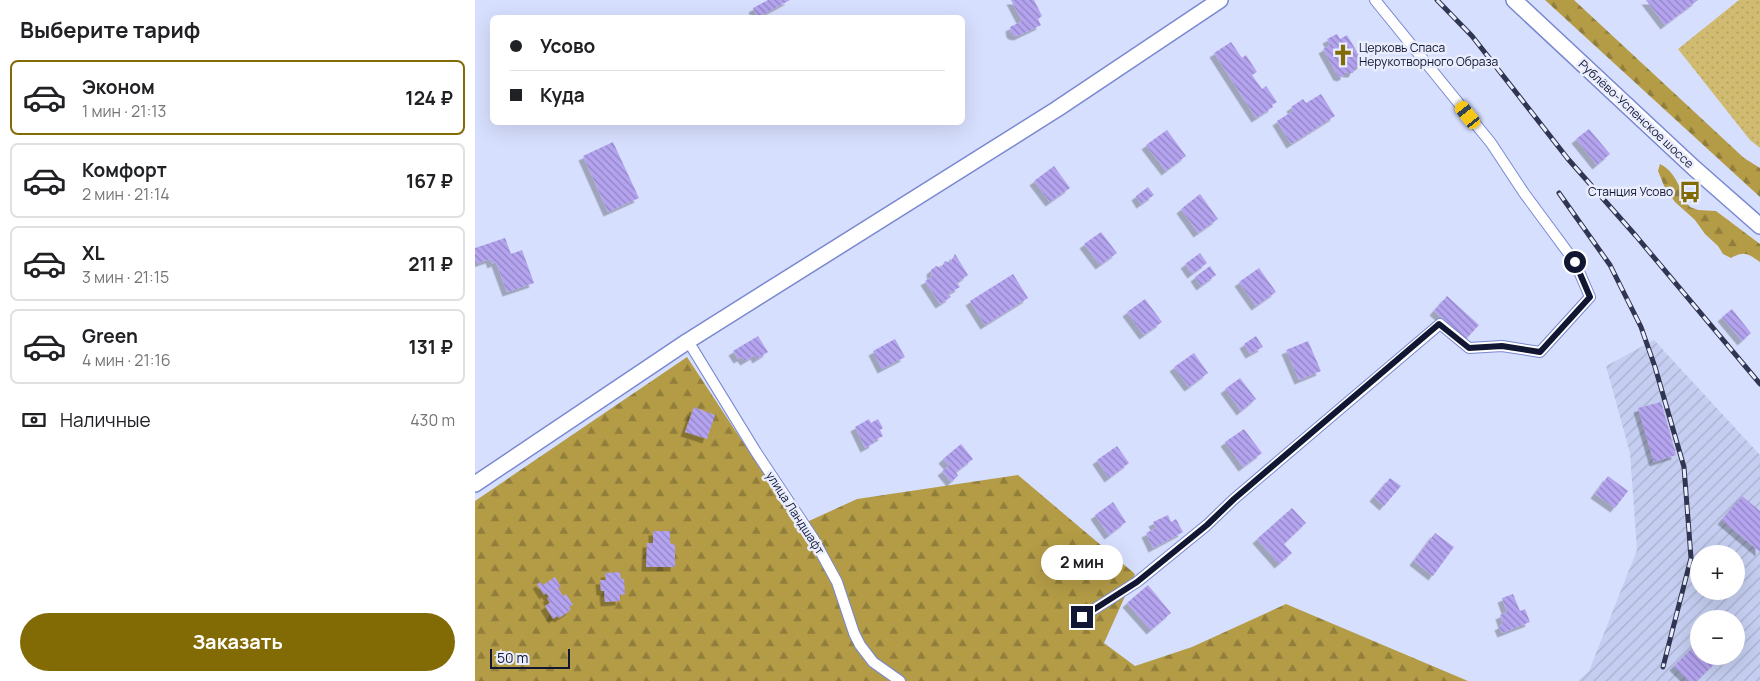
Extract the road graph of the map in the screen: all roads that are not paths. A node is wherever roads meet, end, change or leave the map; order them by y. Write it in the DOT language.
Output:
graph roads {
  1 [pos="1220,0"];
  2 [pos="1375,0"];
  3 [pos="1514,0"];
  4 [pos="1760,226"];
  5 [pos="688,341"];
  6 [pos="475,484"];
  7 [pos="1082,617"];
  8 [pos="900,681"];
  1 -- 5 [label="street"];
  2 -- 7 [label="street"];
  3 -- 4 [label="street, Рублёво-Успенское шоссе"];
  5 -- 6 [label="street"];
  5 -- 8 [label="street, улица Ландшафт"];
}
